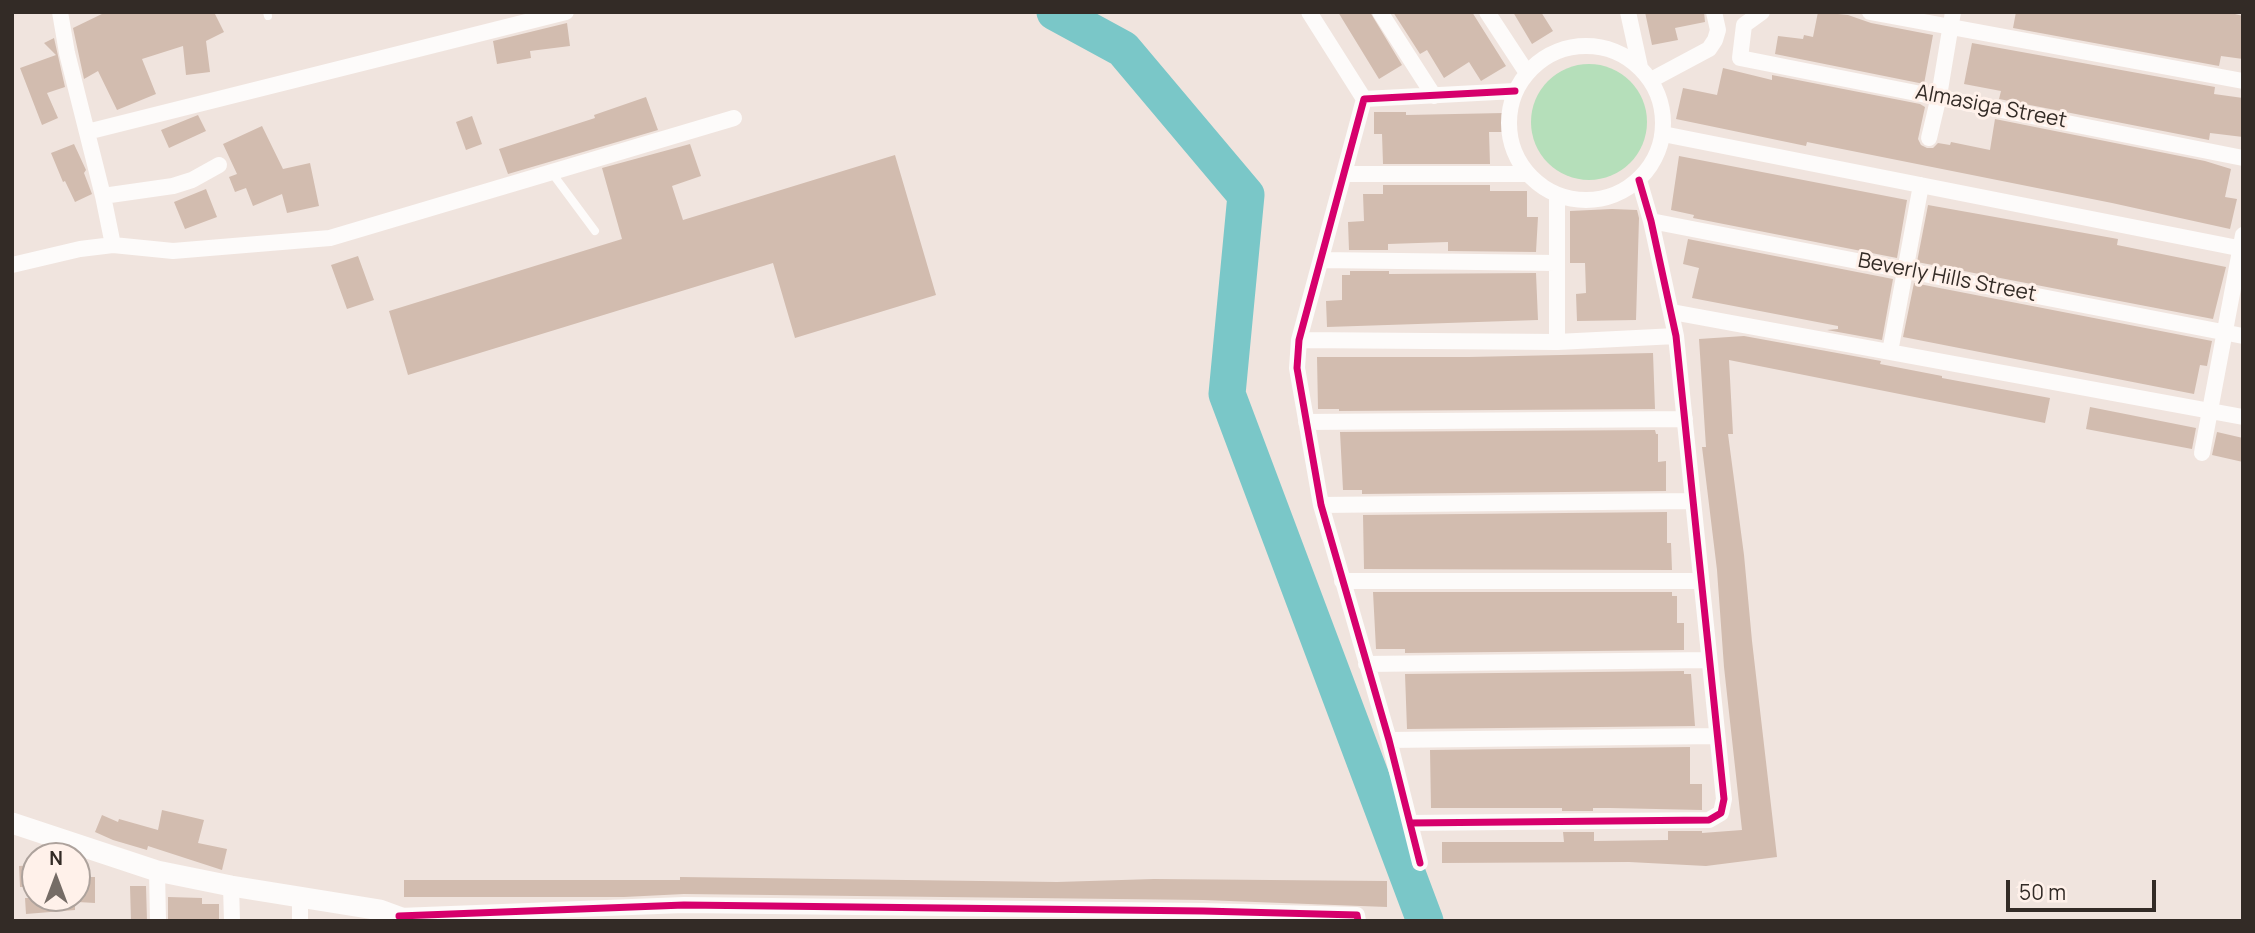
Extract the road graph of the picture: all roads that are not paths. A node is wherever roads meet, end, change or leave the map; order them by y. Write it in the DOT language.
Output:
graph roads {
  1 [pos="60,12"];
  2 [pos="566,12"];
  3 [pos="1309,12"];
  4 [pos="1380,12"];
  5 [pos="1486,12"];
  6 [pos="1628,12"];
  7 [pos="1714,12"];
  8 [pos="1762,12"];
  9 [pos="1870,12"];
  10 [pos="1952,20"];
  11 [pos="1527,73"];
  12 [pos="1645,74"];
  13 [pos="2243,81"];
  14 [pos="1515,91"];
  15 [pos="1434,96"];
  16 [pos="1940,96"];
  17 [pos="1364,99"];
  18 [pos="734,118"];
  19 [pos="87,132"];
  20 [pos="1663,134"];
  21 [pos="1929,138"];
  22 [pos="2243,158"];
  23 [pos="219,165"];
  24 [pos="552,173"];
  25 [pos="1345,174"];
  26 [pos="1528,174"];
  27 [pos="1639,180"];
  28 [pos="1921,185"];
  29 [pos="1557,195"];
  30 [pos="103,196"];
  31 [pos="1651,221"];
  32 [pos="595,231"];
  33 [pos="2242,244"];
  34 [pos="113,245"];
  35 [pos="1321,260"];
  36 [pos="1556,263"];
  37 [pos="12,265"];
  38 [pos="1905,270"];
  39 [pos="1672,312"];
  40 [pos="2224,332"];
  41 [pos="1676,336"];
  42 [pos="2243,336"];
  43 [pos="1299,340"];
  44 [pos="1558,342"];
  45 [pos="1890,352"];
  46 [pos="2210,410"];
  47 [pos="2243,417"];
  48 [pos="1685,419"];
  49 [pos="1306,422"];
  50 [pos="2202,453"];
  51 [pos="1693,501"];
  52 [pos="1321,505"];
  53 [pos="1342,581"];
  54 [pos="1701,581"];
  55 [pos="1709,660"];
  56 [pos="1366,664"];
  57 [pos="1717,736"];
  58 [pos="1389,740"];
  59 [pos="12,822"];
  60 [pos="1410,823"];
  61 [pos="1420,863"];
  62 [pos="157,871"];
  63 [pos="231,886"];
  64 [pos="300,895"];
  65 [pos="684,913"];
  66 [pos="942,914"];
  67 [pos="1203,916"];
  68 [pos="404,918"];
  69 [pos="158,921"];
  70 [pos="232,921"];
  71 [pos="300,921"];
  72 [pos="1357,921"];
  1 -- 19 [label="street"];
  2 -- 19 [label="street"];
  3 -- 17 [label="street"];
  4 -- 15 [label="street"];
  5 -- 11 [label="street"];
  6 -- 12 [label="street"];
  7 -- 12 [label="street"];
  8 -- 16 [label="street, Almasiga Street"];
  9 -- 10 [label="street"];
  10 -- 13 [label="street"];
  10 -- 16 [label="street"];
  11 -- 12 [label="street"];
  11 -- 14 [label="street"];
  12 -- 20 [label="street"];
  14 -- 15 [label="street"];
  14 -- 26 [label="street"];
  15 -- 17 [label="street"];
  16 -- 21 [label="street"];
  16 -- 22 [label="street, Almasiga Street"];
  17 -- 25 [label="street"];
  18 -- 24 [label="street"];
  19 -- 30 [label="street"];
  20 -- 27 [label="street"];
  20 -- 28 [label="street"];
  23 -- 30 [label="street"];
  24 -- 32 [label="lane"];
  24 -- 34 [label="street"];
  25 -- 26 [label="street"];
  25 -- 35 [label="street"];
  26 -- 29 [label="street"];
  27 -- 29 [label="street"];
  27 -- 31 [label="street"];
  28 -- 33 [label="street"];
  28 -- 38 [label="street"];
  29 -- 36 [label="street"];
  30 -- 34 [label="street"];
  31 -- 38 [label="street, Beverly Hills Street"];
  31 -- 39 [label="street"];
  33 -- 40 [label="street"];
  34 -- 37 [label="street"];
  35 -- 36 [label="street"];
  35 -- 43 [label="street"];
  36 -- 44 [label="street"];
  38 -- 40 [label="street, Beverly Hills Street"];
  38 -- 45 [label="street"];
  39 -- 41 [label="street"];
  39 -- 45 [label="street"];
  40 -- 42 [label="street, Beverly Hills Street"];
  40 -- 46 [label="street"];
  41 -- 44 [label="street"];
  41 -- 48 [label="street"];
  43 -- 44 [label="street"];
  43 -- 49 [label="street"];
  45 -- 46 [label="street"];
  46 -- 47 [label="street"];
  46 -- 50 [label="street"];
  48 -- 49 [label="street"];
  48 -- 51 [label="street"];
  49 -- 52 [label="street"];
  51 -- 52 [label="street"];
  51 -- 54 [label="street"];
  52 -- 53 [label="street"];
  53 -- 54 [label="street"];
  53 -- 56 [label="street"];
  54 -- 55 [label="street"];
  55 -- 56 [label="street"];
  55 -- 57 [label="street"];
  56 -- 58 [label="street"];
  57 -- 58 [label="street"];
  57 -- 60 [label="street"];
  58 -- 60 [label="street"];
  59 -- 62 [label="street"];
  60 -- 61 [label="street"];
  62 -- 63 [label="street"];
  62 -- 69 [label="street"];
  63 -- 64 [label="street"];
  63 -- 70 [label="street"];
  64 -- 68 [label="street"];
  64 -- 71 [label="street"];
  65 -- 66 [label="street"];
  65 -- 68 [label="street"];
  66 -- 67 [label="street"];
  67 -- 72 [label="street"];
}
